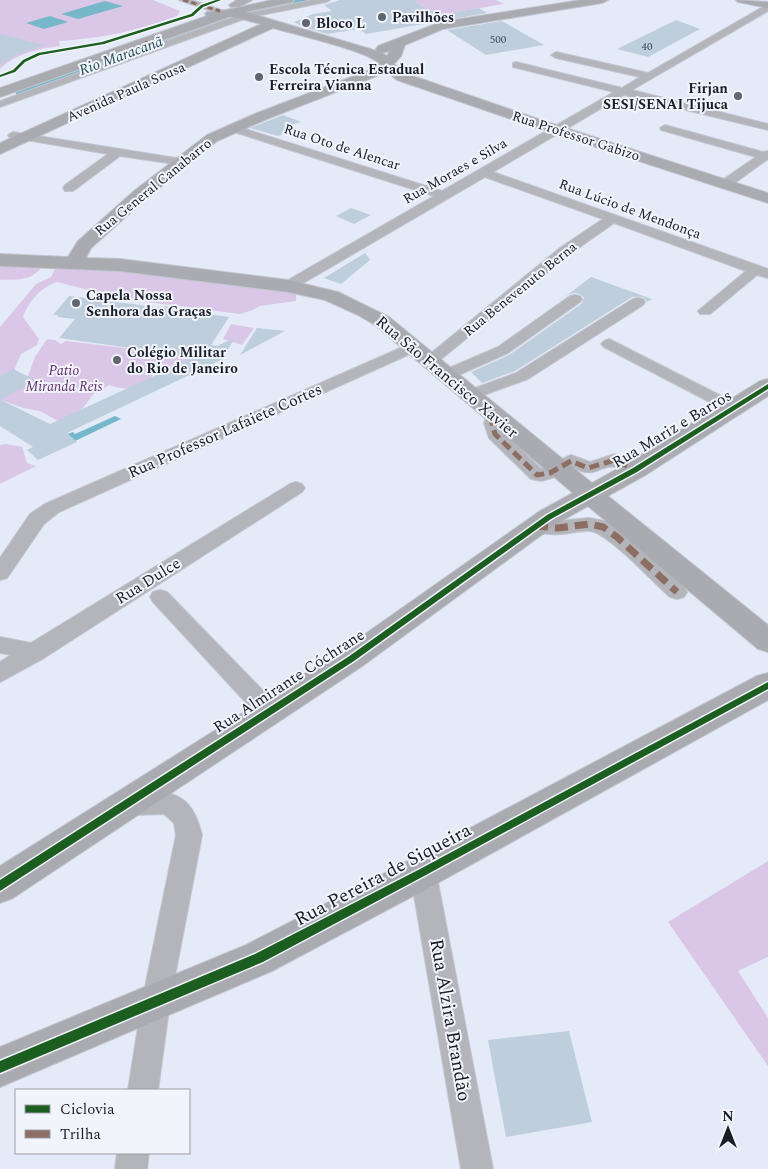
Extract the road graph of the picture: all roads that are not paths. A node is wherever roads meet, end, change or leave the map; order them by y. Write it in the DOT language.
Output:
graph roads {
  1 [pos="182,0"];
  2 [pos="256,0"];
  3 [pos="288,0"];
  4 [pos="328,0"];
  5 [pos="602,0"];
  6 [pos="742,0"];
  7 [pos="768,6"];
  8 [pos="229,8"];
  9 [pos="245,16"];
  10 [pos="272,24"];
  11 [pos="399,44"];
  12 [pos="151,45"];
  13 [pos="362,50"];
  14 [pos="556,55"];
  15 [pos="388,64"];
  16 [pos="516,66"];
  17 [pos="649,76"];
  18 [pos="0,87"];
  19 [pos="624,91"];
  20 [pos="0,93"];
  21 [pos="0,104"];
  22 [pos="768,127"];
  23 [pos="232,128"];
  24 [pos="665,128"];
  25 [pos="558,130"];
  26 [pos="19,136"];
  27 [pos="0,141"];
  28 [pos="0,148"];
  29 [pos="118,152"];
  30 [pos="766,155"];
  31 [pos="182,162"];
  32 [pos="483,172"];
  33 [pos="725,184"];
  34 [pos="69,188"];
  35 [pos="442,195"];
  36 [pos="768,198"];
  37 [pos="612,219"];
  38 [pos="0,260"];
  39 [pos="74,262"];
  40 [pos="762,272"];
  41 [pos="288,286"];
  42 [pos="575,300"];
  43 [pos="638,302"];
  44 [pos="705,311"];
  45 [pos="609,344"];
  46 [pos="430,361"];
  47 [pos="768,386"];
  48 [pos="470,395"];
  49 [pos="733,408"];
  50 [pos="559,469"];
  51 [pos="635,470"];
  52 [pos="296,488"];
  53 [pos="589,494"];
  54 [pos="535,526"];
  55 [pos="0,573"];
  56 [pos="677,592"];
  57 [pos="160,596"];
  58 [pos="768,641"];
  59 [pos="0,644"];
  60 [pos="36,652"];
  61 [pos="0,673"];
  62 [pos="768,685"];
  63 [pos="269,712"];
  64 [pos="122,806"];
  65 [pos="424,872"];
  66 [pos="0,886"];
  67 [pos="156,1002"];
  68 [pos="0,1067"];
  69 [pos="142,1089"];
  70 [pos="133,1154"];
  71 [pos="130,1169"];
  72 [pos="476,1169"];
  1 -- 8 [label="street"];
  2 -- 8 [label="street"];
  3 -- 8 [label="street"];
  4 -- 9 [label="street"];
  4 -- 10 [label="street, Avenida Paula Sousa"];
  5 -- 11 [label="street"];
  6 -- 7 [label="street"];
  7 -- 17 [label="street, Rua Moraes e Silva"];
  8 -- 9 [label="street"];
  8 -- 12 [label="street"];
  8 -- 18 [label="street"];
  9 -- 10 [label="street"];
  9 -- 12 [label="street"];
  10 -- 13 [label="street"];
  10 -- 26 [label="street, Avenida Paula Sousa"];
  11 -- 13 [label="street"];
  11 -- 15 [label="street, Rua General Canabarro"];
  12 -- 20 [label="street"];
  12 -- 21 [label="street"];
  13 -- 15 [label="street, Rua Professor Gabizo"];
  14 -- 17 [label="street"];
  15 -- 23 [label="street, Rua General Canabarro"];
  15 -- 25 [label="street, Rua Professor Gabizo"];
  16 -- 19 [label="street"];
  17 -- 19 [label="street, Rua Moraes e Silva"];
  19 -- 22 [label="street"];
  19 -- 25 [label="street, Rua Moraes e Silva"];
  23 -- 31 [label="street, Rua General Canabarro"];
  23 -- 35 [label="street, Rua Oto de Alencar"];
  24 -- 30 [label="street"];
  25 -- 32 [label="street, Rua Moraes e Silva"];
  25 -- 33 [label="street, Rua Professor Gabizo"];
  26 -- 27 [label="street, Avenida Paula Sousa"];
  26 -- 28 [label="street, Avenida Paula Sousa"];
  26 -- 29 [label="street"];
  29 -- 31 [label="street"];
  29 -- 34 [label="street"];
  30 -- 33 [label="street"];
  31 -- 39 [label="street, Rua General Canabarro"];
  32 -- 35 [label="street, Rua Moraes e Silva"];
  32 -- 37 [label="street, Rua Lúcio de Mendonça"];
  33 -- 36 [label="street, Rua Professor Gabizo"];
  35 -- 41 [label="street, Rua Moraes e Silva"];
  37 -- 40 [label="street, Rua Lúcio de Mendonça"];
  37 -- 46 [label="street, Rua Benevenuto Berna"];
  38 -- 39 [label="street, Rua São Francisco Xavier"];
  39 -- 41 [label="street, Rua São Francisco Xavier"];
  40 -- 44 [label="street"];
  41 -- 46 [label="street, Rua São Francisco Xavier"];
  42 -- 46 [label="street, Rua Professor Lafaiete Cortes"];
  43 -- 48 [label="street"];
  45 -- 49 [label="street"];
  46 -- 48 [label="street, Rua São Francisco Xavier"];
  46 -- 55 [label="street, Rua Professor Lafaiete Cortes"];
  47 -- 49 [label="street, Rua Mariz e Barros"];
  48 -- 50 [label="street, Rua São Francisco Xavier"];
  49 -- 51 [label="street, Rua Mariz e Barros"];
  50 -- 51 [label="street"];
  50 -- 53 [label="street, Rua São Francisco Xavier"];
  51 -- 53 [label="street, Rua Mariz e Barros"];
  52 -- 60 [label="street, Rua Dulce"];
  53 -- 54 [label="street, Rua Almirante Cóchrane"];
  53 -- 58 [label="street, Rua São Francisco Xavier"];
  54 -- 56 [label="street"];
  54 -- 63 [label="street, Rua Almirante Cóchrane"];
  57 -- 63 [label="street"];
  59 -- 60 [label="street"];
  60 -- 61 [label="street, Rua Dulce"];
  62 -- 65 [label="street, Rua Pereira de Siqueira"];
  63 -- 64 [label="street, Rua Almirante Cóchrane"];
  64 -- 66 [label="street, Rua Almirante Cóchrane"];
  64 -- 67 [label="street"];
  65 -- 67 [label="street, Rua Pereira de Siqueira"];
  65 -- 72 [label="street, Rua Alzira Brandão"];
  67 -- 68 [label="street, Rua Pereira de Siqueira"];
  67 -- 69 [label="street"];
  70 -- 71 [label="street"];
}
